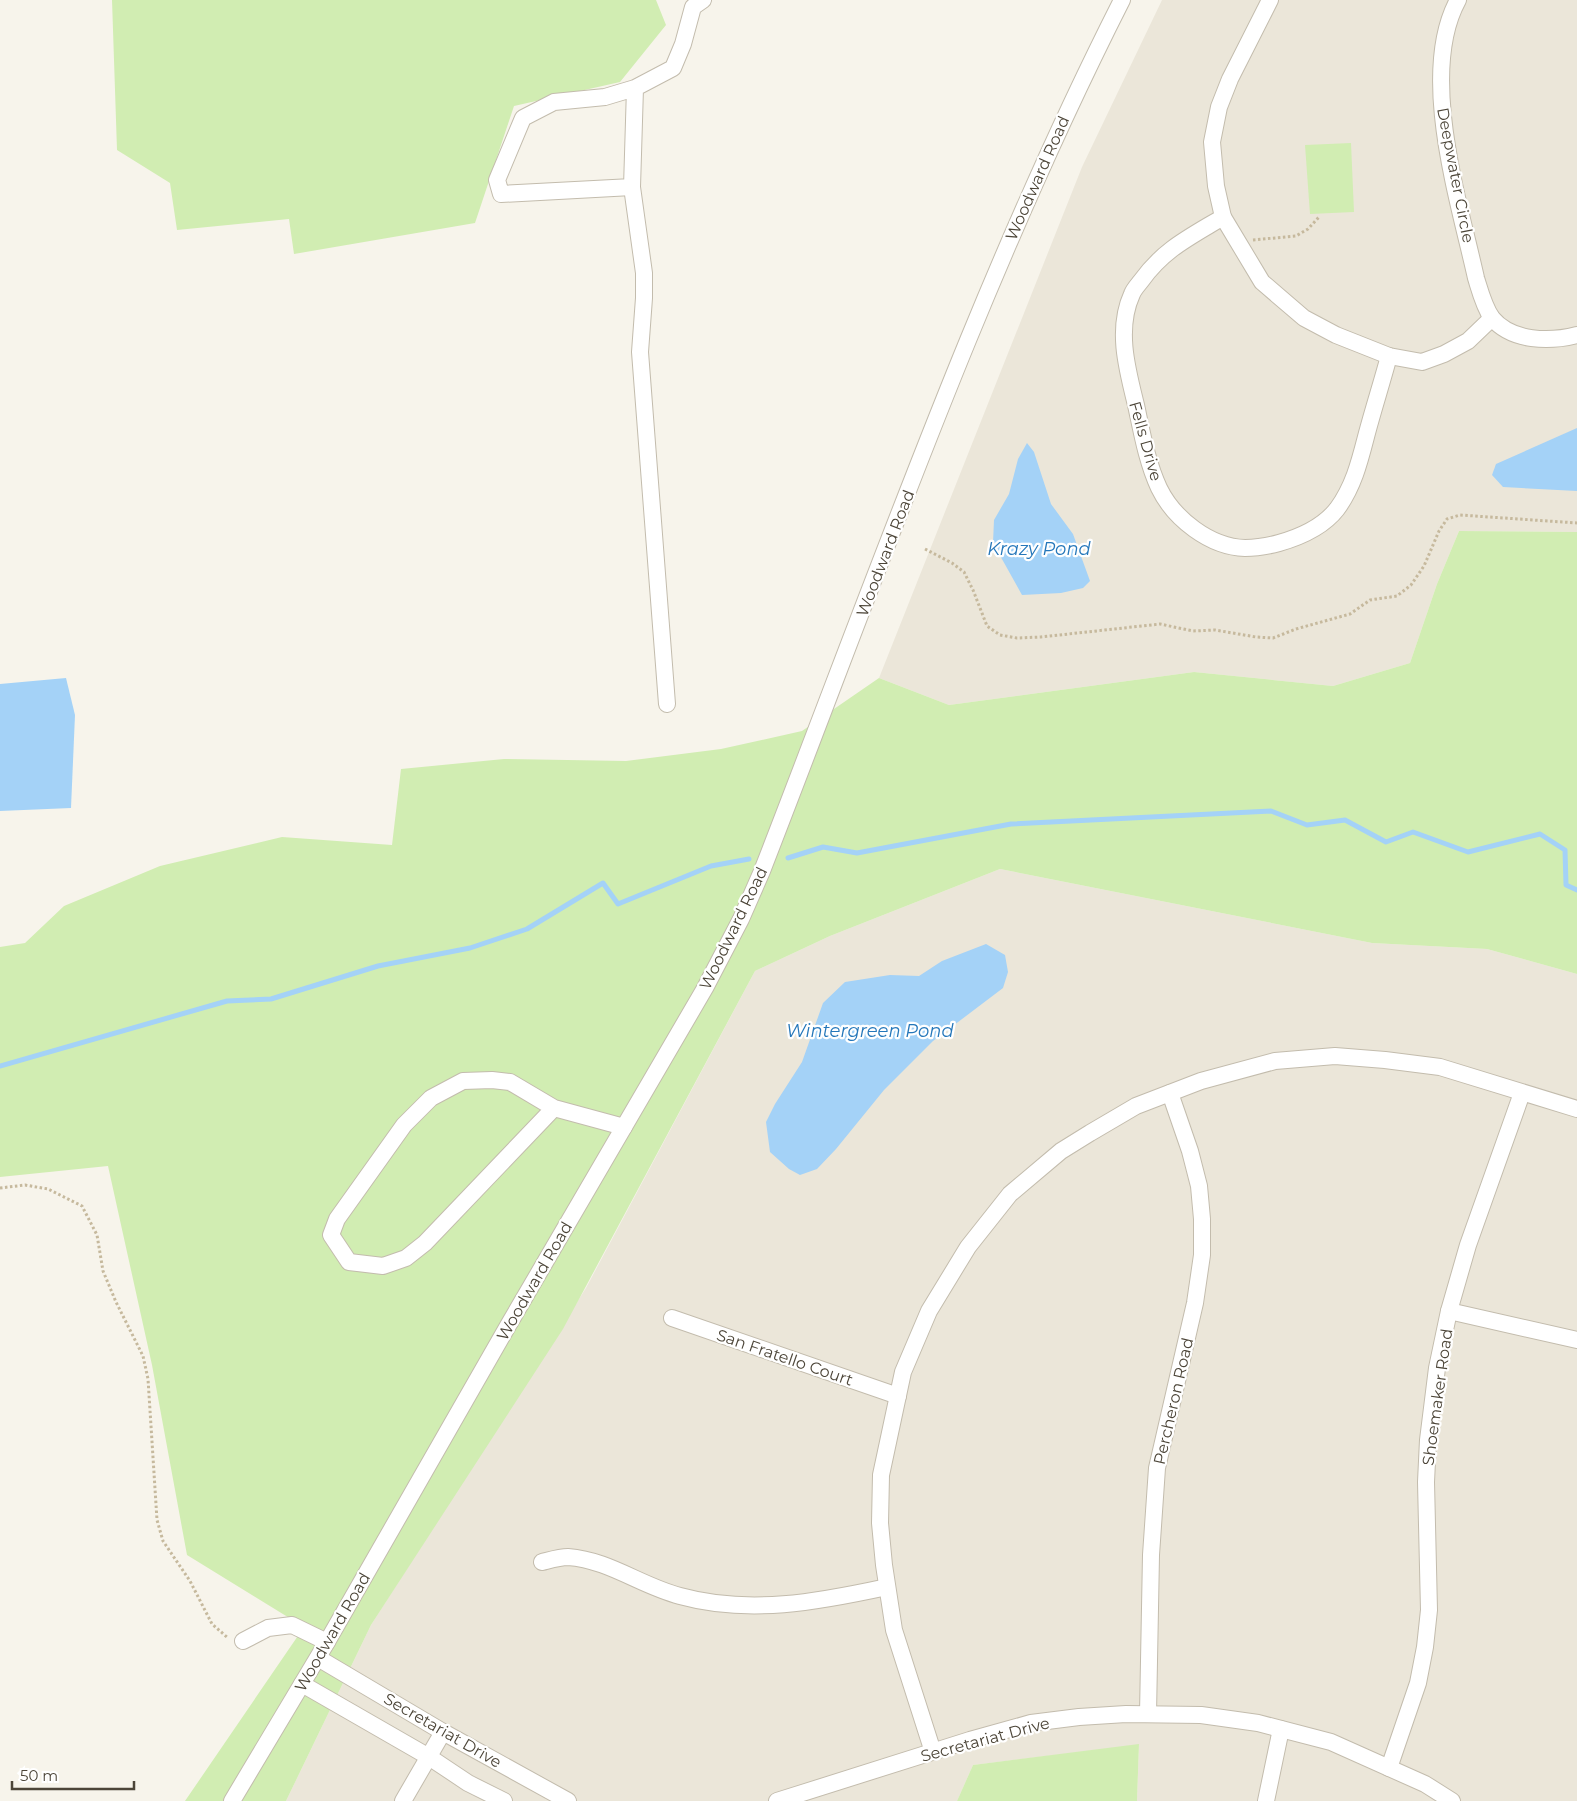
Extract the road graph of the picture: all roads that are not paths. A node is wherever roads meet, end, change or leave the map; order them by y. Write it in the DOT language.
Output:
graph roads {
  1 [pos="703,0"];
  2 [pos="1122,0"];
  3 [pos="1270,0"];
  4 [pos="1458,0"];
  5 [pos="636,88"];
  6 [pos="632,187"];
  7 [pos="1223,217"];
  8 [pos="1492,318"];
  9 [pos="1577,335"];
  10 [pos="1389,356"];
  11 [pos="667,704"];
  12 [pos="1170,1093"];
  13 [pos="1522,1093"];
  14 [pos="554,1108"];
  15 [pos="1577,1109"];
  16 [pos="624,1127"];
  17 [pos="1449,1311"];
  18 [pos="672,1318"];
  19 [pos="1577,1340"];
  20 [pos="898,1396"];
  21 [pos="542,1562"];
  22 [pos="888,1587"];
  23 [pos="243,1642"];
  24 [pos="327,1642"];
  25 [pos="318,1658"];
  26 [pos="302,1684"];
  27 [pos="1148,1714"];
  28 [pos="1282,1729"];
  29 [pos="443,1732"];
  30 [pos="933,1752"];
  31 [pos="429,1757"];
  32 [pos="1389,1768"];
  33 [pos="232,1801"];
  34 [pos="402,1801"];
  35 [pos="504,1801"];
  36 [pos="568,1801"];
  37 [pos="777,1801"];
  38 [pos="1266,1801"];
  39 [pos="1452,1801"];
  1 -- 5 [label="street"];
  2 -- 16 [label="street, Woodward Road"];
  3 -- 7 [label="street"];
  4 -- 8 [label="street, Deepwater Circle"];
  5 -- 6 [label="street"];
  5 -- 6 [label="street"];
  6 -- 11 [label="street"];
  7 -- 10 [label="street"];
  7 -- 10 [label="street, Fells Drive"];
  8 -- 9 [label="street"];
  8 -- 10 [label="street"];
  12 -- 13 [label="street"];
  12 -- 20 [label="street"];
  12 -- 27 [label="street, Percheron Road"];
  13 -- 15 [label="street"];
  13 -- 17 [label="street, Shoemaker Road"];
  14 -- 14 [label="street"];
  14 -- 16 [label="street"];
  16 -- 24 [label="street, Woodward Road"];
  17 -- 19 [label="street"];
  17 -- 32 [label="street, Shoemaker Road"];
  18 -- 20 [label="street, San Fratello Court"];
  20 -- 22 [label="street"];
  21 -- 22 [label="street"];
  22 -- 30 [label="street"];
  23 -- 24 [label="street"];
  24 -- 25 [label="street, Woodward Road"];
  25 -- 26 [label="street, Woodward Road"];
  25 -- 29 [label="street, Secretariat Drive"];
  26 -- 31 [label="street, Secretariat Drive"];
  26 -- 33 [label="street, Woodward Road"];
  27 -- 28 [label="street, Secretariat Drive"];
  27 -- 30 [label="street, Secretariat Drive"];
  28 -- 32 [label="street, Secretariat Drive"];
  28 -- 38 [label="street"];
  29 -- 31 [label="street"];
  29 -- 36 [label="street, Secretariat Drive"];
  30 -- 37 [label="street, Secretariat Drive"];
  31 -- 34 [label="street"];
  31 -- 35 [label="street, Secretariat Drive"];
  32 -- 39 [label="street, Secretariat Drive"];
}
